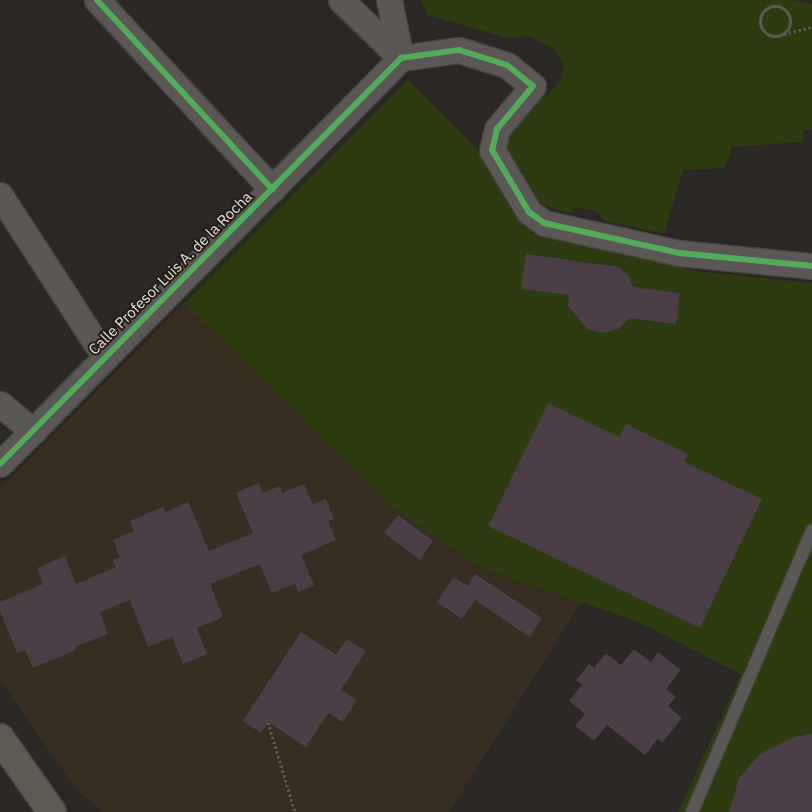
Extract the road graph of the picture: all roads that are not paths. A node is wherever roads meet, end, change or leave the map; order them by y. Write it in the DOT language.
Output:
graph roads {
  1 [pos="97,0"];
  2 [pos="341,0"];
  3 [pos="390,0"];
  4 [pos="401,58"];
  5 [pos="272,189"];
  6 [pos="0,195"];
  7 [pos="812,266"];
  8 [pos="107,355"];
  9 [pos="0,404"];
  10 [pos="33,431"];
  11 [pos="0,464"];
  12 [pos="812,530"];
  13 [pos="0,738"];
  14 [pos="52,812"];
  15 [pos="692,812"];
  1 -- 5 [label="street"];
  2 -- 4 [label="street"];
  3 -- 4 [label="street"];
  4 -- 5 [label="street, Calle Profesor Luis A. de la Rocha"];
  4 -- 7 [label="street"];
  5 -- 8 [label="street, Calle Profesor Luis A. de la Rocha"];
  6 -- 8 [label="street"];
  8 -- 10 [label="street, Calle Profesor Luis A. de la Rocha"];
  9 -- 10 [label="street"];
  10 -- 11 [label="street, Calle Profesor Luis A. de la Rocha"];
  12 -- 15 [label="lane"];
  13 -- 14 [label="main road"];
}
